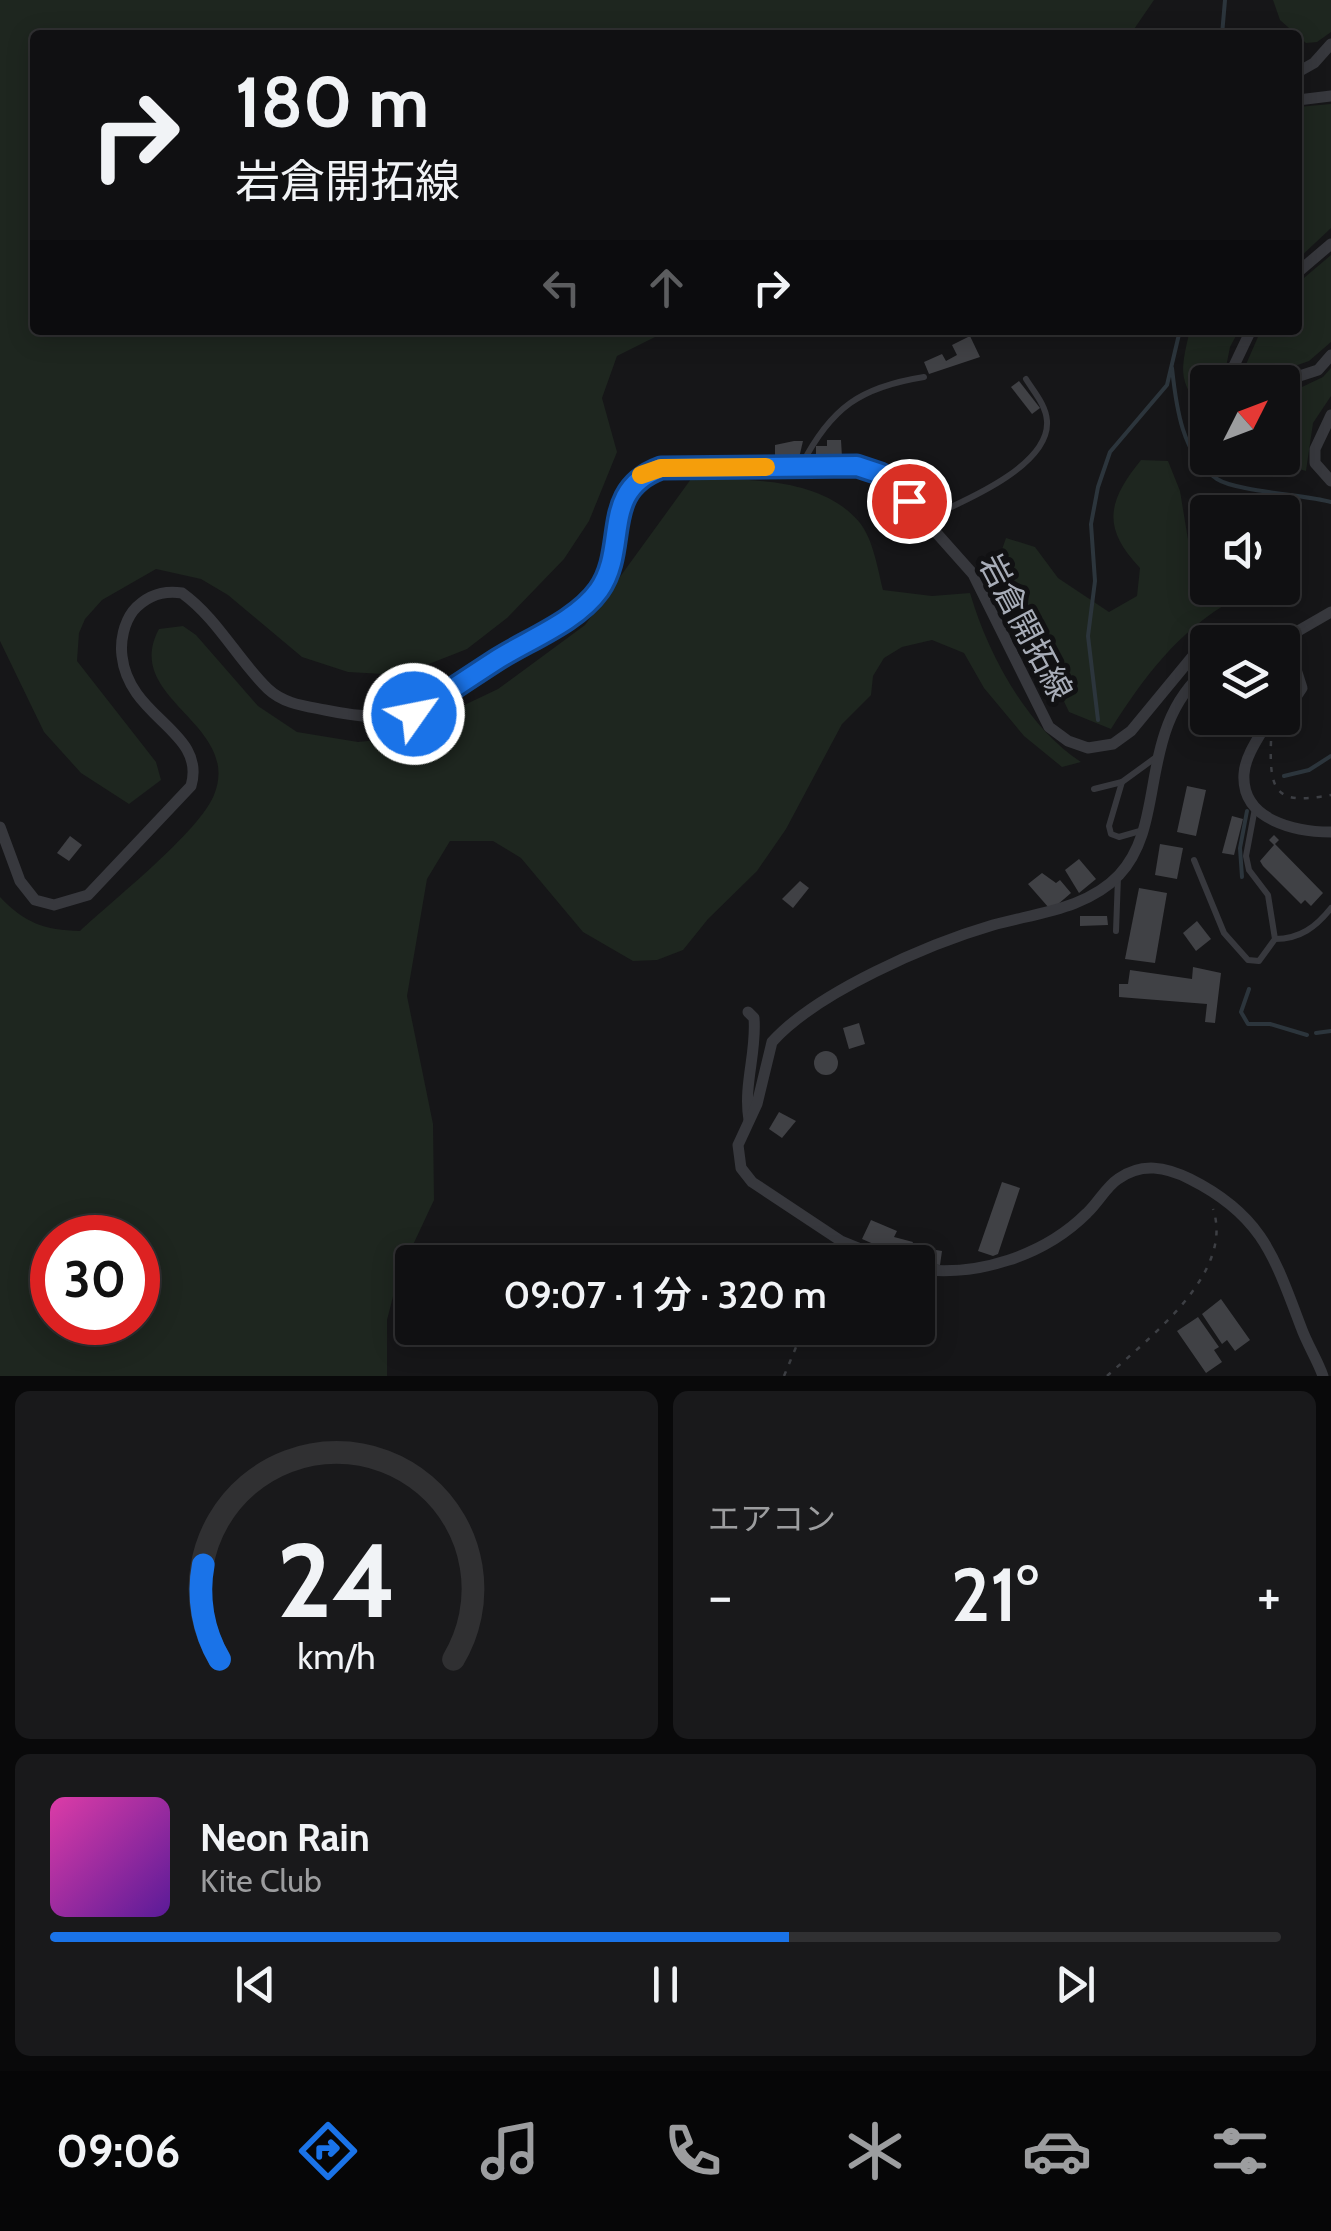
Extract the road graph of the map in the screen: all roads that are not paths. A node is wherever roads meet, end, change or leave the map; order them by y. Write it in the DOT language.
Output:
graph roads {
  1 [pos="1331,44"];
  2 [pos="1302,70"];
  3 [pos="1331,96"];
  4 [pos="1302,100"];
  5 [pos="1331,244"];
  6 [pos="1302,269"];
  7 [pos="1249,335"];
  8 [pos="1331,355"];
  9 [pos="1234,365"];
  10 [pos="1300,376"];
  11 [pos="924,377"];
  12 [pos="1026,379"];
  13 [pos="1331,415"];
  14 [pos="800,467"];
  15 [pos="1331,482"];
  16 [pos="925,519"];
  17 [pos="1331,612"];
  18 [pos="1300,632"];
  19 [pos="1190,660"];
  20 [pos="1190,690"];
  21 [pos="1262,735"];
  22 [pos="1156,758"];
  23 [pos="1122,782"];
  24 [pos="1094,789"];
  25 [pos="1256,805"];
  26 [pos="0,827"];
  27 [pos="1140,831"];
  28 [pos="1331,832"];
  29 [pos="1194,860"];
  30 [pos="1118,876"];
  31 [pos="1331,908"];
  32 [pos="1116,931"];
  33 [pos="1275,939"];
  34 [pos="748,1012"];
  35 [pos="749,1120"];
  36 [pos="851,1245"];
  37 [pos="935,1269"];
  38 [pos="1323,1376"];
  1 -- 2 [label="street"];
  3 -- 4 [label="street"];
  5 -- 6 [label="street"];
  7 -- 9 [label="street"];
  8 -- 10 [label="street"];
  11 -- 14 [label="lane"];
  12 -- 16 [label="lane"];
  13 -- 15 [label="street"];
  14 -- 16 [label="street, 岩倉開拓線"];
  14 -- 26 [label="street, 岩倉開拓線"];
  16 -- 19 [label="street, 岩倉開拓線"];
  17 -- 18 [label="street"];
  20 -- 22 [label="street"];
  21 -- 25 [label="street"];
  22 -- 23 [label="lane"];
  22 -- 27 [label="street"];
  23 -- 24 [label="lane"];
  23 -- 27 [label="lane"];
  25 -- 28 [label="street"];
  25 -- 33 [label="lane"];
  27 -- 30 [label="street"];
  29 -- 33 [label="lane"];
  30 -- 32 [label="lane"];
  30 -- 35 [label="street"];
  31 -- 33 [label="lane"];
  34 -- 35 [label="street"];
  35 -- 36 [label="street"];
  37 -- 38 [label="street"];
}
